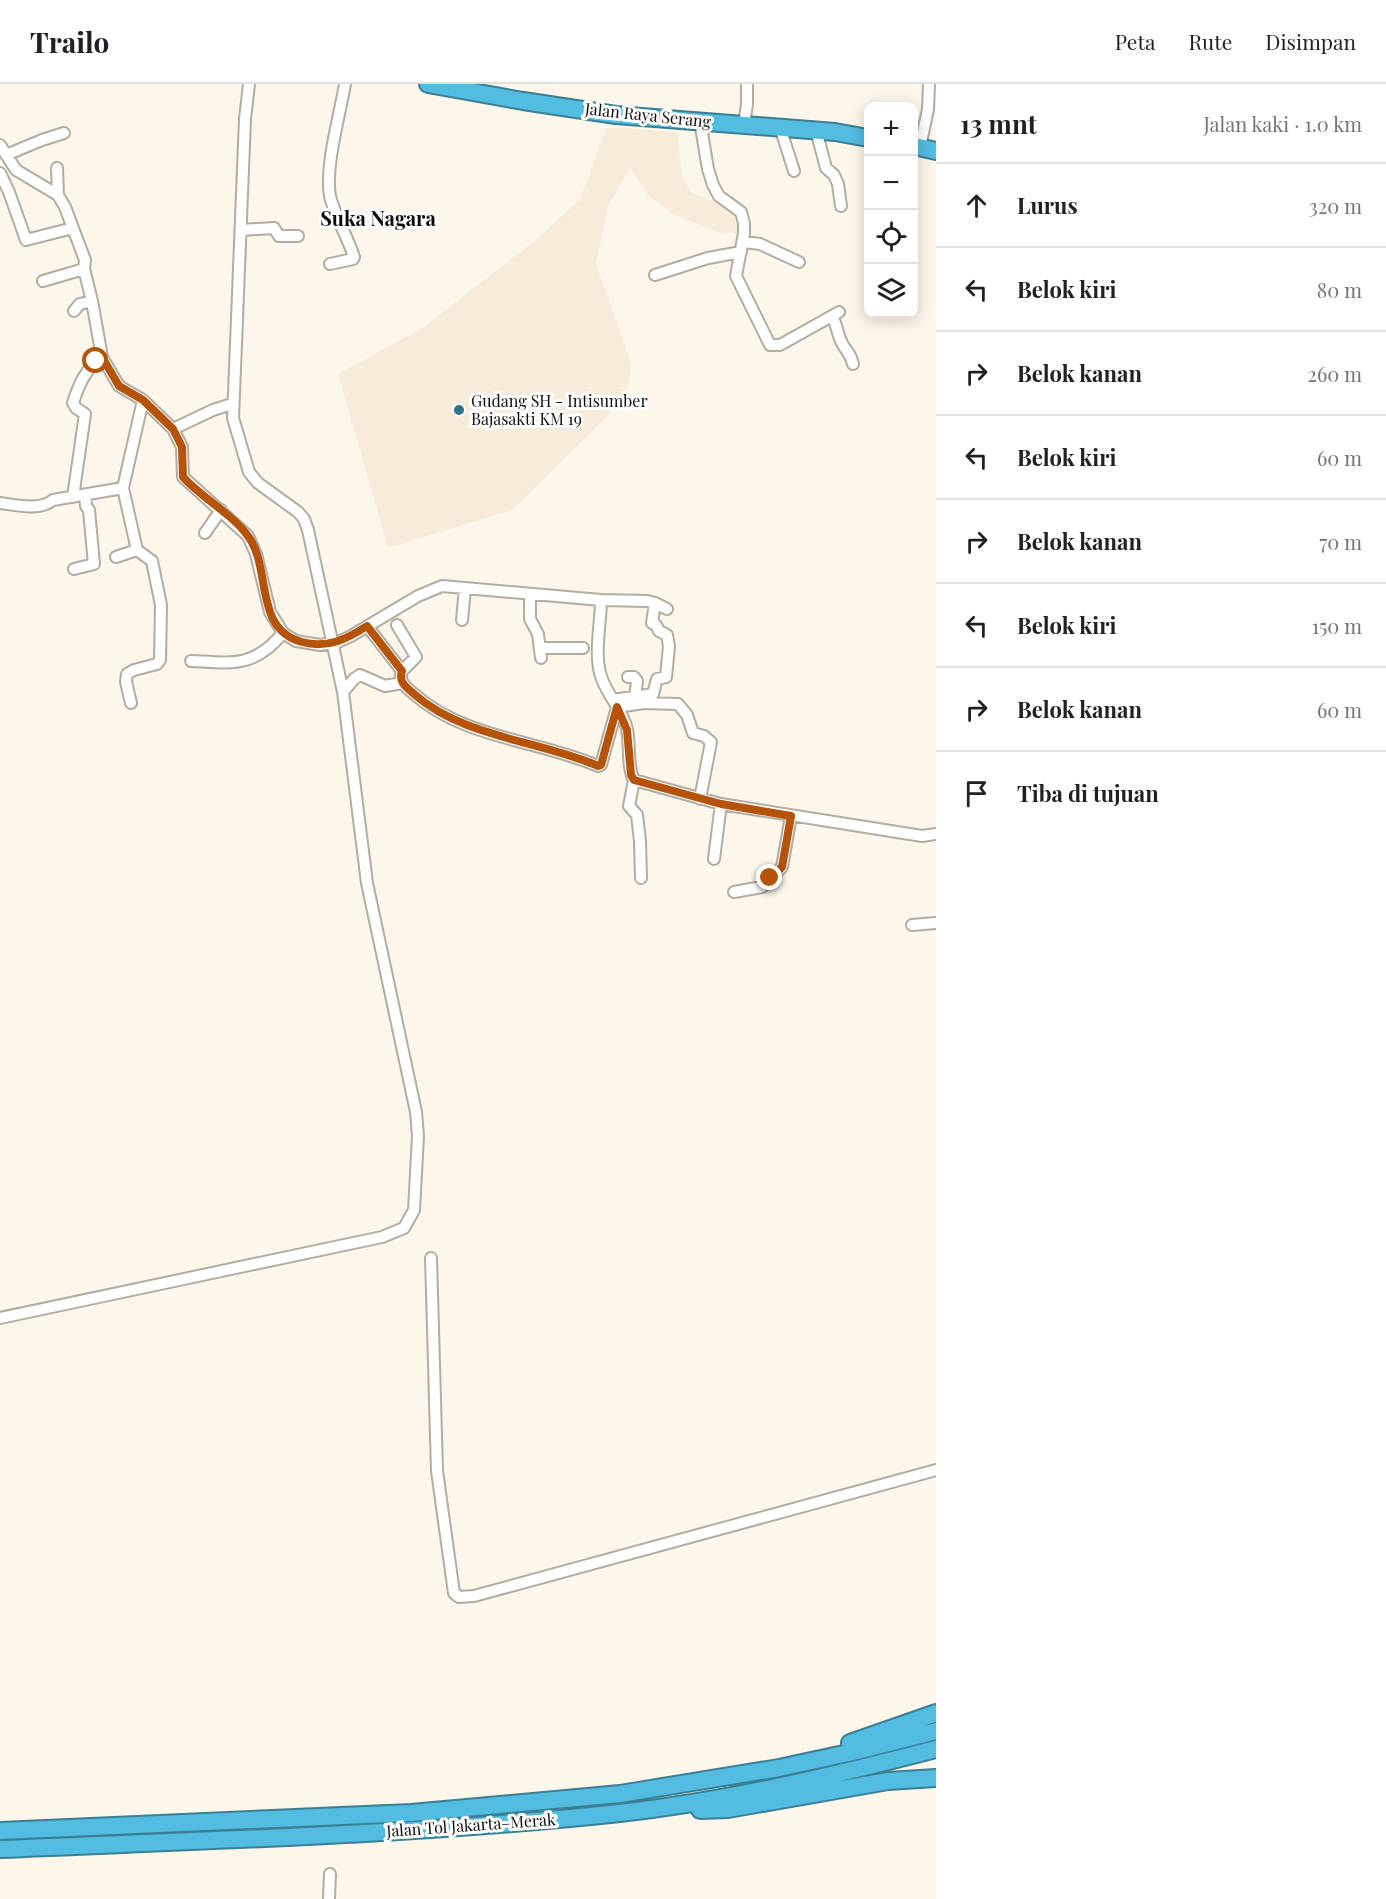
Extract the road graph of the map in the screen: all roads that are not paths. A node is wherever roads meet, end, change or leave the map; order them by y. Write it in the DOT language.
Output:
graph roads {
  1 [pos="249,84"];
  2 [pos="345,84"];
  3 [pos="428,84"];
  4 [pos="747,84"];
  5 [pos="931,87"];
  6 [pos="700,121"];
  7 [pos="744,124"];
  8 [pos="780,127"];
  9 [pos="816,130"];
  10 [pos="64,134"];
  11 [pos="864,137"];
  12 [pos="0,145"];
  13 [pos="923,148"];
  14 [pos="6,155"];
  15 [pos="13,166"];
  16 [pos="57,168"];
  17 [pos="794,171"];
  18 [pos="0,173"];
  19 [pos="58,195"];
  20 [pos="841,206"];
  21 [pos="74,228"];
  22 [pos="241,230"];
  23 [pos="298,237"];
  24 [pos="742,247"];
  25 [pos="799,262"];
  26 [pos="330,264"];
  27 [pos="84,269"];
  28 [pos="654,275"];
  29 [pos="44,281"];
  30 [pos="92,301"];
  31 [pos="74,311"];
  32 [pos="102,357"];
  33 [pos="853,364"];
  34 [pos="143,400"];
  35 [pos="232,405"];
  36 [pos="173,429"];
  37 [pos="123,488"];
  38 [pos="85,495"];
  39 [pos="73,496"];
  40 [pos="0,503"];
  41 [pos="221,510"];
  42 [pos="205,533"];
  43 [pos="137,550"];
  44 [pos="116,557"];
  45 [pos="74,569"];
  46 [pos="465,588"];
  47 [pos="530,594"];
  48 [pos="602,600"];
  49 [pos="655,603"];
  50 [pos="668,609"];
  51 [pos="462,620"];
  52 [pos="397,625"];
  53 [pos="367,626"];
  54 [pos="283,633"];
  55 [pos="333,644"];
  56 [pos="583,648"];
  57 [pos="426,649"];
  58 [pos="415,653"];
  59 [pos="191,661"];
  60 [pos="402,671"];
  61 [pos="628,677"];
  62 [pos="402,683"];
  63 [pos="343,692"];
  64 [pos="635,697"];
  65 [pos="130,703"];
  66 [pos="615,703"];
  67 [pos="634,780"];
  68 [pos="700,799"];
  69 [pos="721,804"];
  70 [pos="791,816"];
  71 [pos="936,834"];
  72 [pos="714,859"];
  73 [pos="641,878"];
  74 [pos="734,892"];
  75 [pos="936,922"];
  76 [pos="912,924"];
  77 [pos="430,1258"];
  78 [pos="0,1318"];
  79 [pos="936,1470"];
  80 [pos="936,1713"];
  81 [pos="936,1731"];
  82 [pos="936,1749"];
  83 [pos="779,1768"];
  84 [pos="936,1778"];
  85 [pos="621,1813"];
  86 [pos="0,1831"];
  87 [pos="0,1849"];
  88 [pos="330,1874"];
  89 [pos="329,1899"];
  1 -- 22 [label="street"];
  2 -- 26 [label="street"];
  3 -- 6 [label="highway, Jalan Raya Serang"];
  4 -- 7 [label="street"];
  5 -- 13 [label="street"];
  6 -- 7 [label="highway, Jalan Raya Serang"];
  6 -- 24 [label="street"];
  7 -- 8 [label="highway, Jalan Raya Serang"];
  8 -- 9 [label="highway, Jalan Raya Serang"];
  8 -- 17 [label="street"];
  9 -- 11 [label="highway, Jalan Raya Serang"];
  9 -- 20 [label="street"];
  10 -- 14 [label="street"];
  12 -- 14 [label="street"];
  14 -- 15 [label="street"];
  15 -- 18 [label="street"];
  15 -- 19 [label="street"];
  16 -- 19 [label="street"];
  18 -- 21 [label="street"];
  19 -- 21 [label="street"];
  21 -- 27 [label="street"];
  22 -- 23 [label="street"];
  22 -- 35 [label="street"];
  24 -- 25 [label="street"];
  24 -- 28 [label="street"];
  24 -- 33 [label="street"];
  27 -- 29 [label="street"];
  27 -- 30 [label="street"];
  30 -- 31 [label="street"];
  30 -- 32 [label="street"];
  32 -- 34 [label="street"];
  32 -- 39 [label="street"];
  34 -- 36 [label="street"];
  34 -- 37 [label="street"];
  35 -- 36 [label="street"];
  35 -- 55 [label="street"];
  36 -- 41 [label="street"];
  37 -- 38 [label="street"];
  37 -- 43 [label="street"];
  38 -- 39 [label="street"];
  38 -- 45 [label="street"];
  39 -- 40 [label="street"];
  41 -- 42 [label="street"];
  41 -- 54 [label="street"];
  43 -- 44 [label="street"];
  43 -- 65 [label="street"];
  46 -- 47 [label="street"];
  46 -- 51 [label="street"];
  46 -- 53 [label="street"];
  47 -- 48 [label="street"];
  47 -- 56 [label="street"];
  48 -- 49 [label="street"];
  48 -- 66 [label="street"];
  49 -- 50 [label="street"];
  49 -- 64 [label="street"];
  52 -- 58 [label="street"];
  53 -- 55 [label="street"];
  53 -- 60 [label="street"];
  54 -- 55 [label="street"];
  54 -- 59 [label="street"];
  55 -- 63 [label="street"];
  57 -- 58 [label="street"];
  58 -- 60 [label="street"];
  60 -- 62 [label="street"];
  61 -- 64 [label="street"];
  62 -- 63 [label="street"];
  62 -- 66 [label="street"];
  63 -- 78 [label="street"];
  64 -- 66 [label="street"];
  66 -- 67 [label="street"];
  66 -- 68 [label="street"];
  67 -- 68 [label="street"];
  67 -- 73 [label="street"];
  68 -- 69 [label="street"];
  69 -- 70 [label="street"];
  69 -- 72 [label="street"];
  70 -- 71 [label="street"];
  70 -- 74 [label="street"];
  75 -- 76 [label="street"];
  77 -- 79 [label="street"];
  80 -- 83 [label="highway"];
  81 -- 83 [label="highway, Jalan Tol Jakarta–Merak"];
  82 -- 85 [label="highway, Jalan Tol Jakarta–Merak"];
  83 -- 86 [label="highway, Jalan Tol Jakarta–Merak"];
  84 -- 85 [label="highway"];
  85 -- 87 [label="highway, Jalan Tol Jakarta–Merak"];
  88 -- 89 [label="street"];
}
